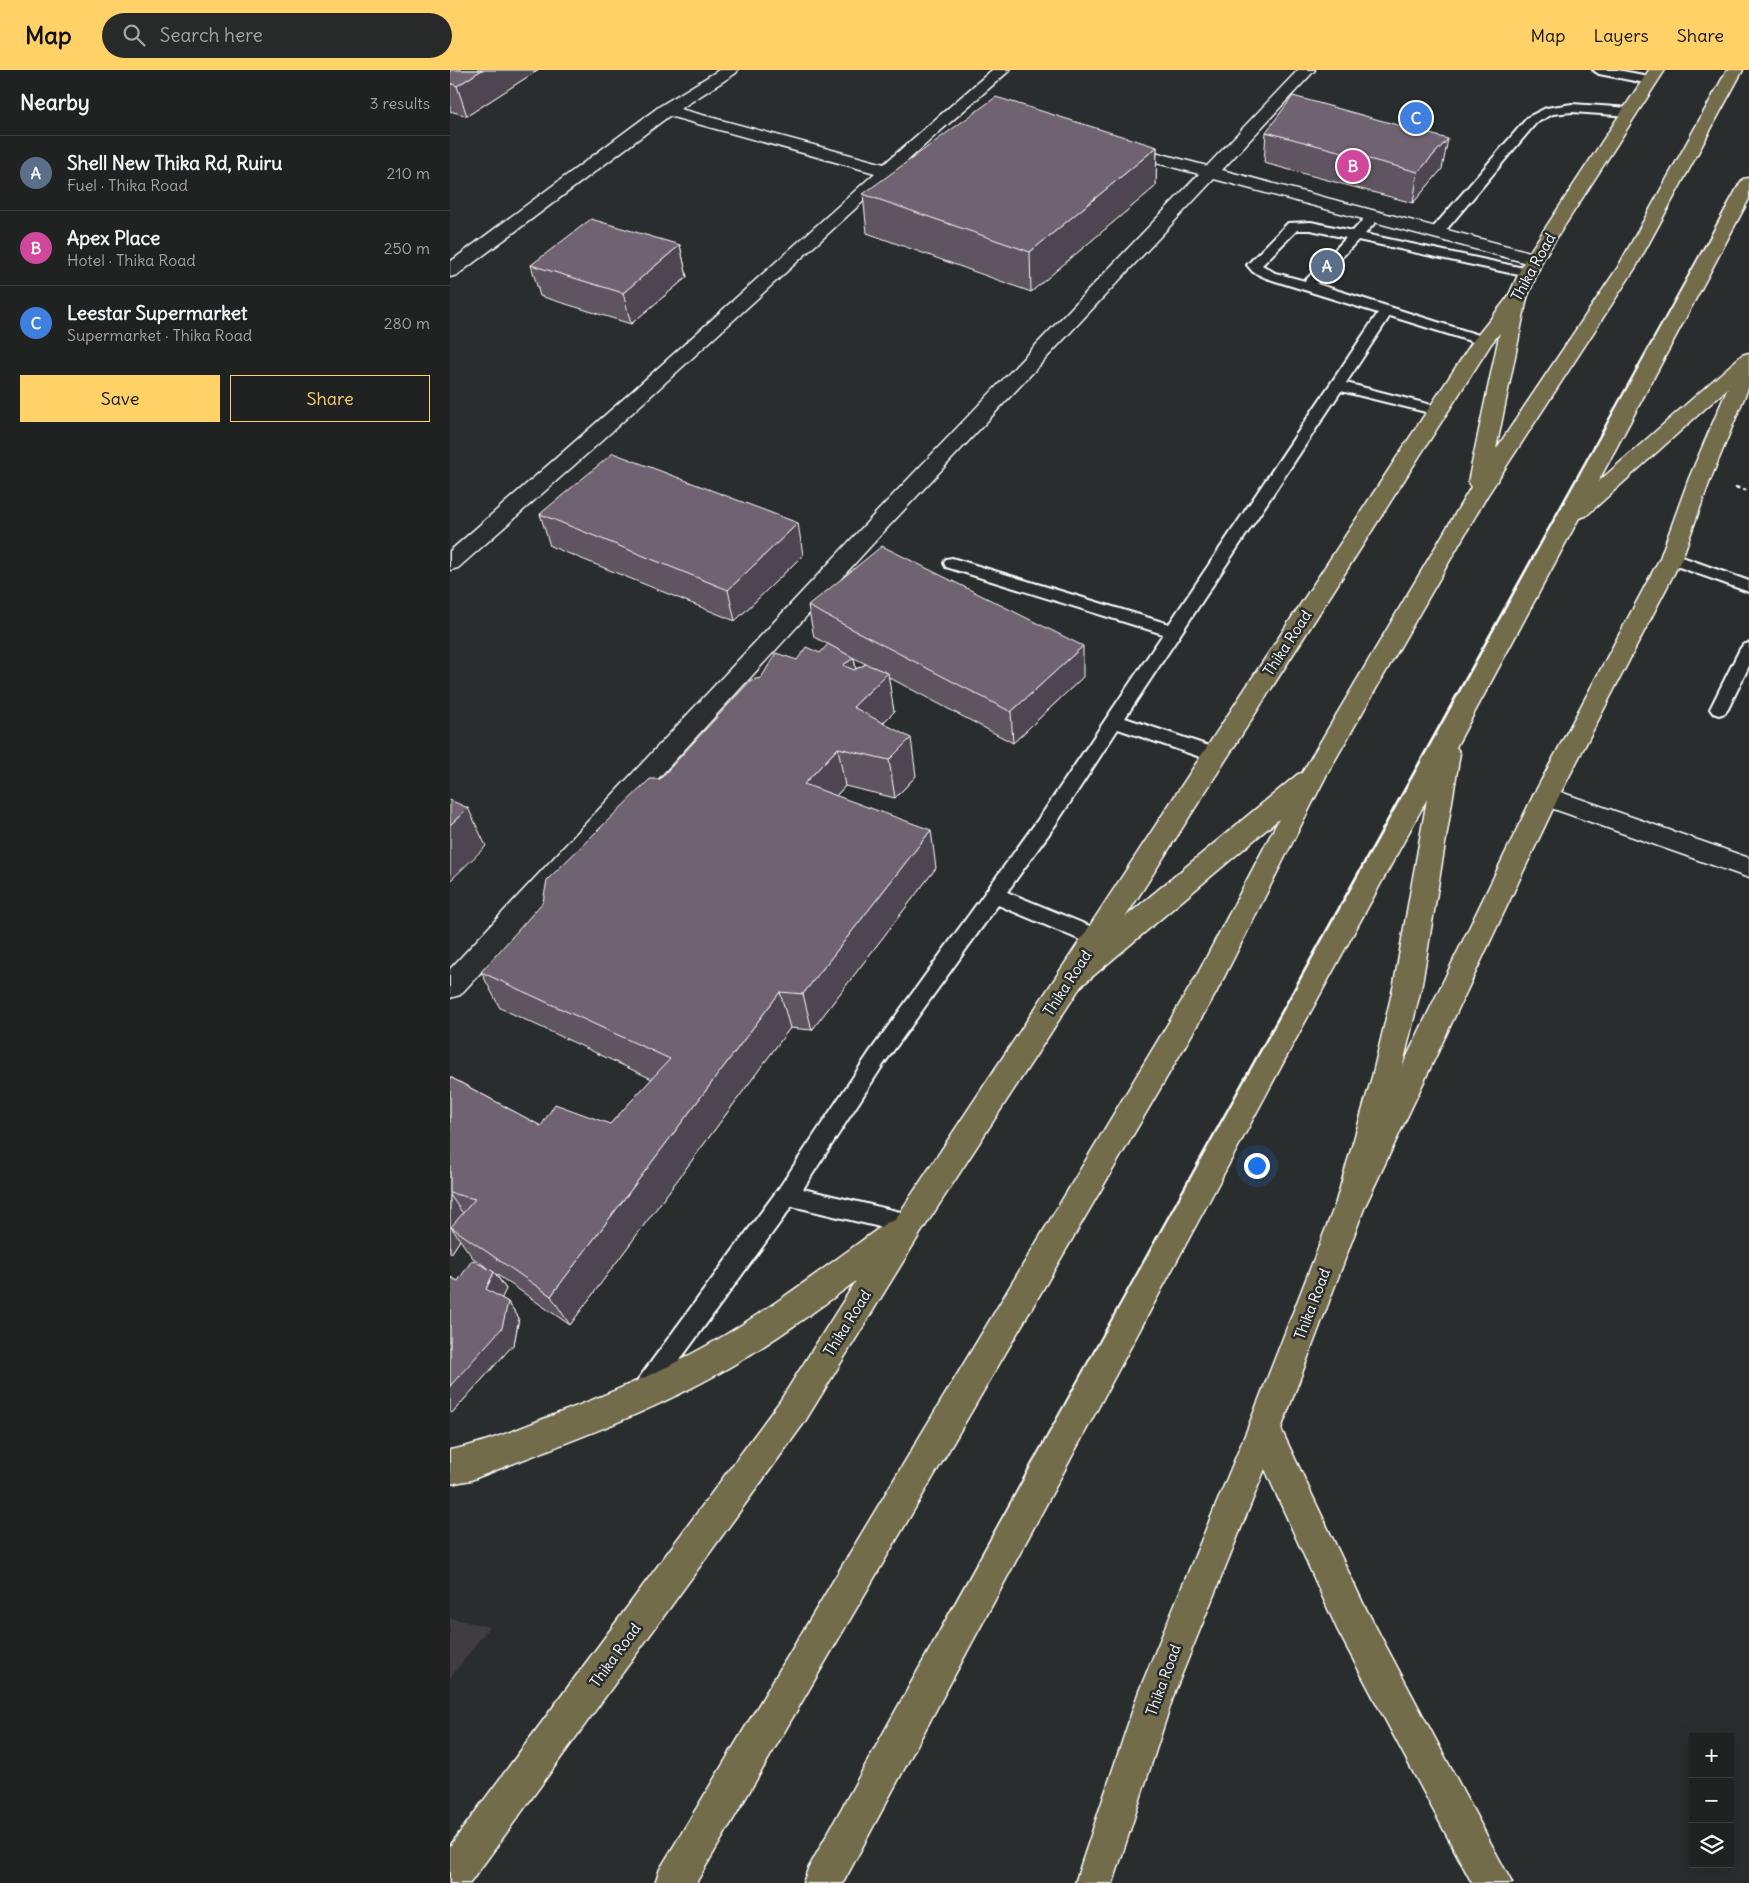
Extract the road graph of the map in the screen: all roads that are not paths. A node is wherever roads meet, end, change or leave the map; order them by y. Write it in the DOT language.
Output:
graph roads {
  1 [pos="730,70"];
  2 [pos="1002,70"];
  3 [pos="1307,70"];
  4 [pos="1599,70"];
  5 [pos="1735,70"];
  6 [pos="1653,75"];
  7 [pos="960,103"];
  8 [pos="980,108"];
  9 [pos="666,110"];
  10 [pos="1630,112"];
  11 [pos="1104,143"];
  12 [pos="888,171"];
  13 [pos="1209,172"];
  14 [pos="1749,183"];
  15 [pos="1374,216"];
  16 [pos="1436,233"];
  17 [pos="1354,235"];
  18 [pos="1531,266"];
  19 [pos="450,270"];
  20 [pos="1308,286"];
  21 [pos="1517,298"];
  22 [pos="1386,311"];
  23 [pos="1483,341"];
  24 [pos="1749,360"];
  25 [pos="1336,386"];
  26 [pos="1438,411"];
  27 [pos="1476,496"];
  28 [pos="1563,524"];
  29 [pos="1671,558"];
  30 [pos="450,563"];
  31 [pos="952,563"];
  32 [pos="1749,587"];
  33 [pos="1172,630"];
  34 [pos="1749,649"];
  35 [pos="1719,709"];
  36 [pos="1113,721"];
  37 [pos="1452,732"];
  38 [pos="1215,755"];
  39 [pos="1315,773"];
  40 [pos="1546,796"];
  41 [pos="1749,868"];
  42 [pos="994,895"];
  43 [pos="1097,938"];
  44 [pos="1070,979"];
  45 [pos="450,987"];
  46 [pos="787,1195"];
  47 [pos="1350,1204"];
  48 [pos="909,1224"];
  49 [pos="639,1397"];
  50 [pos="1264,1430"];
  51 [pos="450,1467"];
  52 [pos="450,1878"];
  53 [pos="674,1883"];
  54 [pos="822,1883"];
  55 [pos="1094,1883"];
  56 [pos="1493,1883"];
  1 -- 9 [label="street"];
  2 -- 7 [label="street"];
  3 -- 13 [label="street"];
  4 -- 6 [label="lane"];
  5 -- 27 [label="main road"];
  6 -- 10 [label="main road, Thika Road"];
  7 -- 8 [label="street"];
  7 -- 12 [label="street"];
  9 -- 12 [label="street"];
  9 -- 19 [label="street"];
  10 -- 16 [label="lane"];
  10 -- 18 [label="main road, Thika Road"];
  11 -- 13 [label="street"];
  12 -- 30 [label="street"];
  13 -- 15 [label="street"];
  13 -- 45 [label="street"];
  14 -- 28 [label="main road"];
  15 -- 16 [label="street"];
  15 -- 17 [label="lane"];
  16 -- 18 [label="street"];
  17 -- 18 [label="lane"];
  17 -- 20 [label="lane"];
  17 -- 20 [label="lane"];
  18 -- 21 [label="main road, Thika Road"];
  20 -- 22 [label="lane"];
  21 -- 23 [label="main road, Thika Road"];
  21 -- 27 [label="main road"];
  22 -- 23 [label="lane"];
  22 -- 25 [label="lane"];
  23 -- 26 [label="main road, Thika Road"];
  24 -- 28 [label="main road"];
  24 -- 29 [label="main road, Thika Road"];
  25 -- 26 [label="lane"];
  25 -- 33 [label="lane"];
  26 -- 38 [label="main road, Thika Road"];
  27 -- 39 [label="main road"];
  28 -- 37 [label="main road"];
  29 -- 32 [label="lane"];
  29 -- 40 [label="main road, Thika Road"];
  31 -- 33 [label="lane"];
  33 -- 36 [label="lane"];
  34 -- 35 [label="lane"];
  36 -- 38 [label="lane"];
  36 -- 42 [label="lane"];
  37 -- 47 [label="main road"];
  37 -- 54 [label="main road"];
  38 -- 43 [label="main road, Thika Road"];
  39 -- 44 [label="main road"];
  39 -- 53 [label="main road"];
  40 -- 41 [label="street"];
  40 -- 47 [label="main road, Thika Road"];
  42 -- 43 [label="lane"];
  42 -- 46 [label="lane"];
  43 -- 44 [label="main road, Thika Road"];
  44 -- 48 [label="main road, Thika Road"];
  46 -- 48 [label="lane"];
  46 -- 49 [label="lane"];
  47 -- 50 [label="main road, Thika Road"];
  48 -- 49 [label="main road"];
  48 -- 52 [label="main road, Thika Road"];
  49 -- 51 [label="main road"];
  50 -- 55 [label="main road, Thika Road"];
  50 -- 56 [label="main road"];
}
